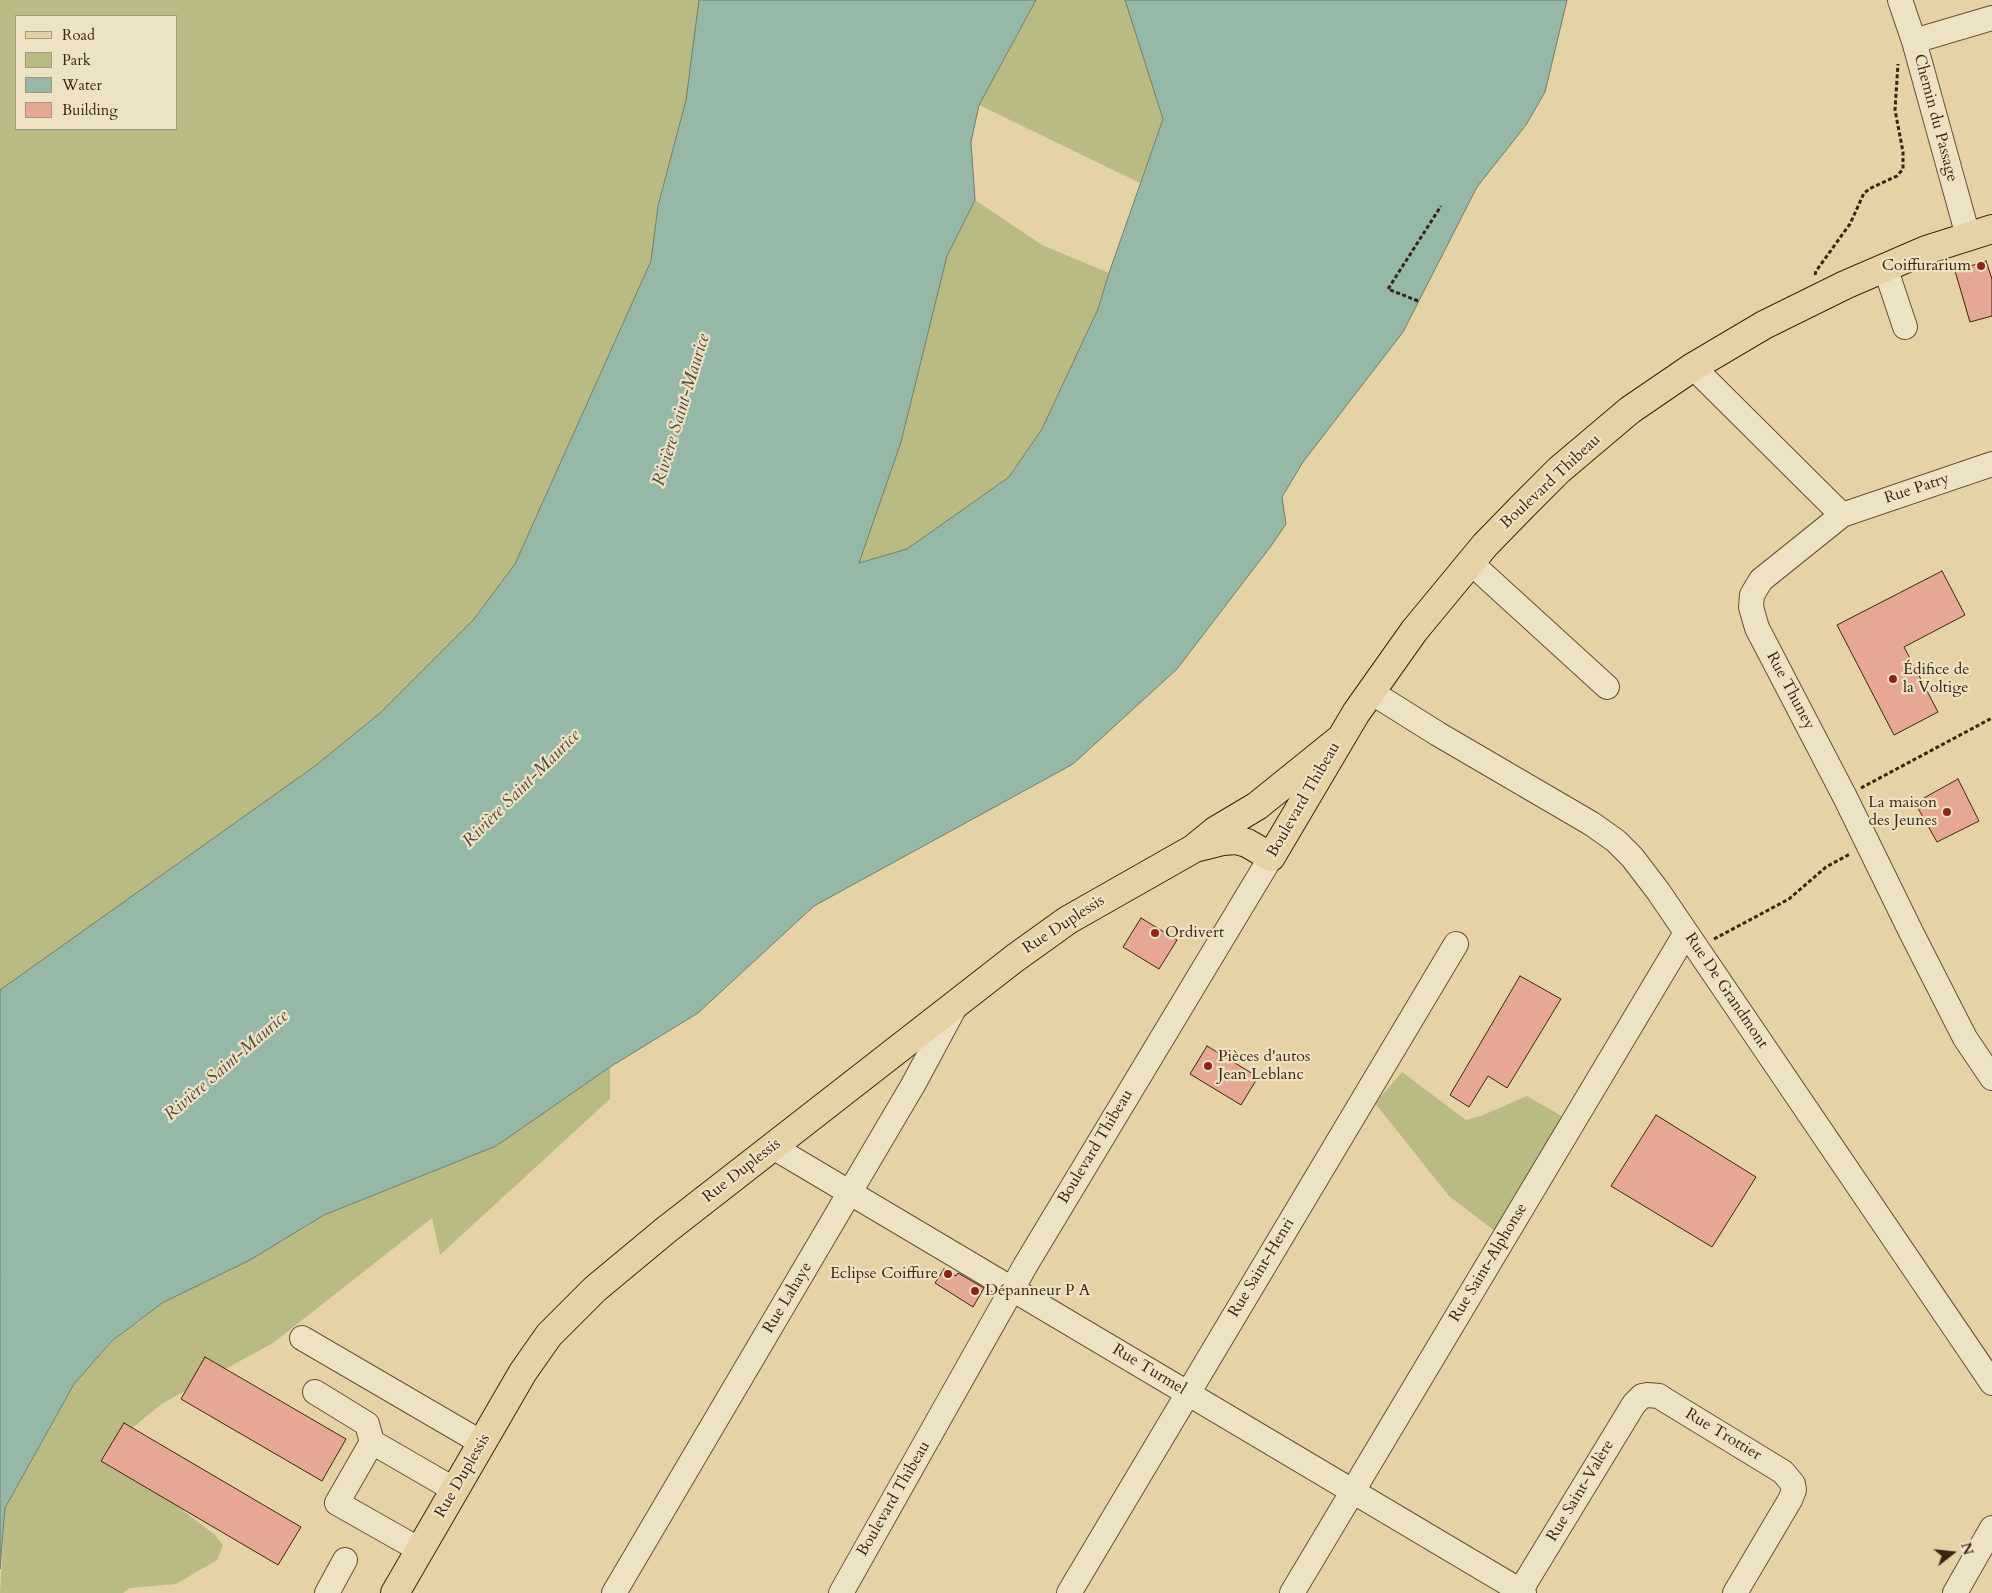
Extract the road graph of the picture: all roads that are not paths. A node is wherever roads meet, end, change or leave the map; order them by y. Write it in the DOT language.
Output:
graph roads {
  1 [pos="1900,0"];
  2 [pos="1992,18"];
  3 [pos="1914,41"];
  4 [pos="1980,232"];
  5 [pos="1885,267"];
  6 [pos="1905,327"];
  7 [pos="1693,366"];
  8 [pos="1992,464"];
  9 [pos="1842,515"];
  10 [pos="1470,562"];
  11 [pos="1607,687"];
  12 [pos="1371,692"];
  13 [pos="1340,739"];
  14 [pos="1193,849"];
  15 [pos="1271,857"];
  16 [pos="1691,940"];
  17 [pos="1456,944"];
  18 [pos="958,1001"];
  19 [pos="1992,1078"];
  20 [pos="773,1147"];
  21 [pos="850,1193"];
  22 [pos="1012,1290"];
  23 [pos="302,1338"];
  24 [pos="1992,1383"];
  25 [pos="315,1392"];
  26 [pos="1188,1393"];
  27 [pos="1647,1395"];
  28 [pos="372,1442"];
  29 [pos="482,1443"];
  30 [pos="455,1490"];
  31 [pos="1353,1492"];
  32 [pos="1992,1528"];
  33 [pos="420,1550"];
  34 [pos="345,1560"];
  35 [pos="1521,1592"];
  36 [pos="327,1593"];
  37 [pos="395,1593"];
  38 [pos="614,1593"];
  39 [pos="841,1593"];
  40 [pos="1069,1593"];
  41 [pos="1292,1593"];
  42 [pos="1736,1593"];
  43 [pos="1955,1593"];
  1 -- 3 [label="street, Chemin du Passage"];
  2 -- 3 [label="street"];
  3 -- 4 [label="street, Chemin du Passage"];
  4 -- 5 [label="main road, Boulevard Thibeau"];
  5 -- 6 [label="street"];
  5 -- 7 [label="main road, Boulevard Thibeau"];
  7 -- 9 [label="street"];
  7 -- 10 [label="main road, Boulevard Thibeau"];
  8 -- 9 [label="street, Rue Patry"];
  9 -- 19 [label="street, Rue Thuney"];
  10 -- 11 [label="street"];
  10 -- 12 [label="main road, Boulevard Thibeau"];
  12 -- 13 [label="main road, Boulevard Thibeau"];
  12 -- 16 [label="street, Rue De Grandmont"];
  13 -- 14 [label="main road, Rue Duplessis"];
  13 -- 15 [label="main road, Boulevard Thibeau"];
  14 -- 15 [label="main road, Rue Duplessis"];
  14 -- 18 [label="main road, Rue Duplessis"];
  15 -- 22 [label="street, Boulevard Thibeau"];
  16 -- 24 [label="street, Rue De Grandmont"];
  16 -- 31 [label="street, Rue Saint-Alphonse"];
  17 -- 26 [label="street, Rue Saint-Henri"];
  18 -- 20 [label="main road, Rue Duplessis"];
  18 -- 21 [label="street, Rue Lahaye"];
  20 -- 21 [label="street, Rue Turmel"];
  20 -- 29 [label="main road, Rue Duplessis"];
  21 -- 22 [label="street, Rue Turmel"];
  21 -- 38 [label="street, Rue Lahaye"];
  22 -- 26 [label="street, Rue Turmel"];
  22 -- 39 [label="street, Boulevard Thibeau"];
  23 -- 29 [label="street"];
  25 -- 28 [label="street"];
  26 -- 31 [label="street, Rue Turmel"];
  26 -- 40 [label="street, Rue Saint-Henri"];
  27 -- 35 [label="street, Rue Saint-Valère"];
  27 -- 42 [label="street, Rue Trottier"];
  28 -- 30 [label="street"];
  28 -- 33 [label="street"];
  29 -- 30 [label="main road, Rue Duplessis"];
  30 -- 33 [label="main road, Rue Duplessis"];
  31 -- 35 [label="street, Rue Turmel"];
  31 -- 41 [label="street, Rue Saint-Alphonse"];
  32 -- 43 [label="street"];
  33 -- 37 [label="main road, Rue Duplessis"];
  34 -- 36 [label="street"];
}
